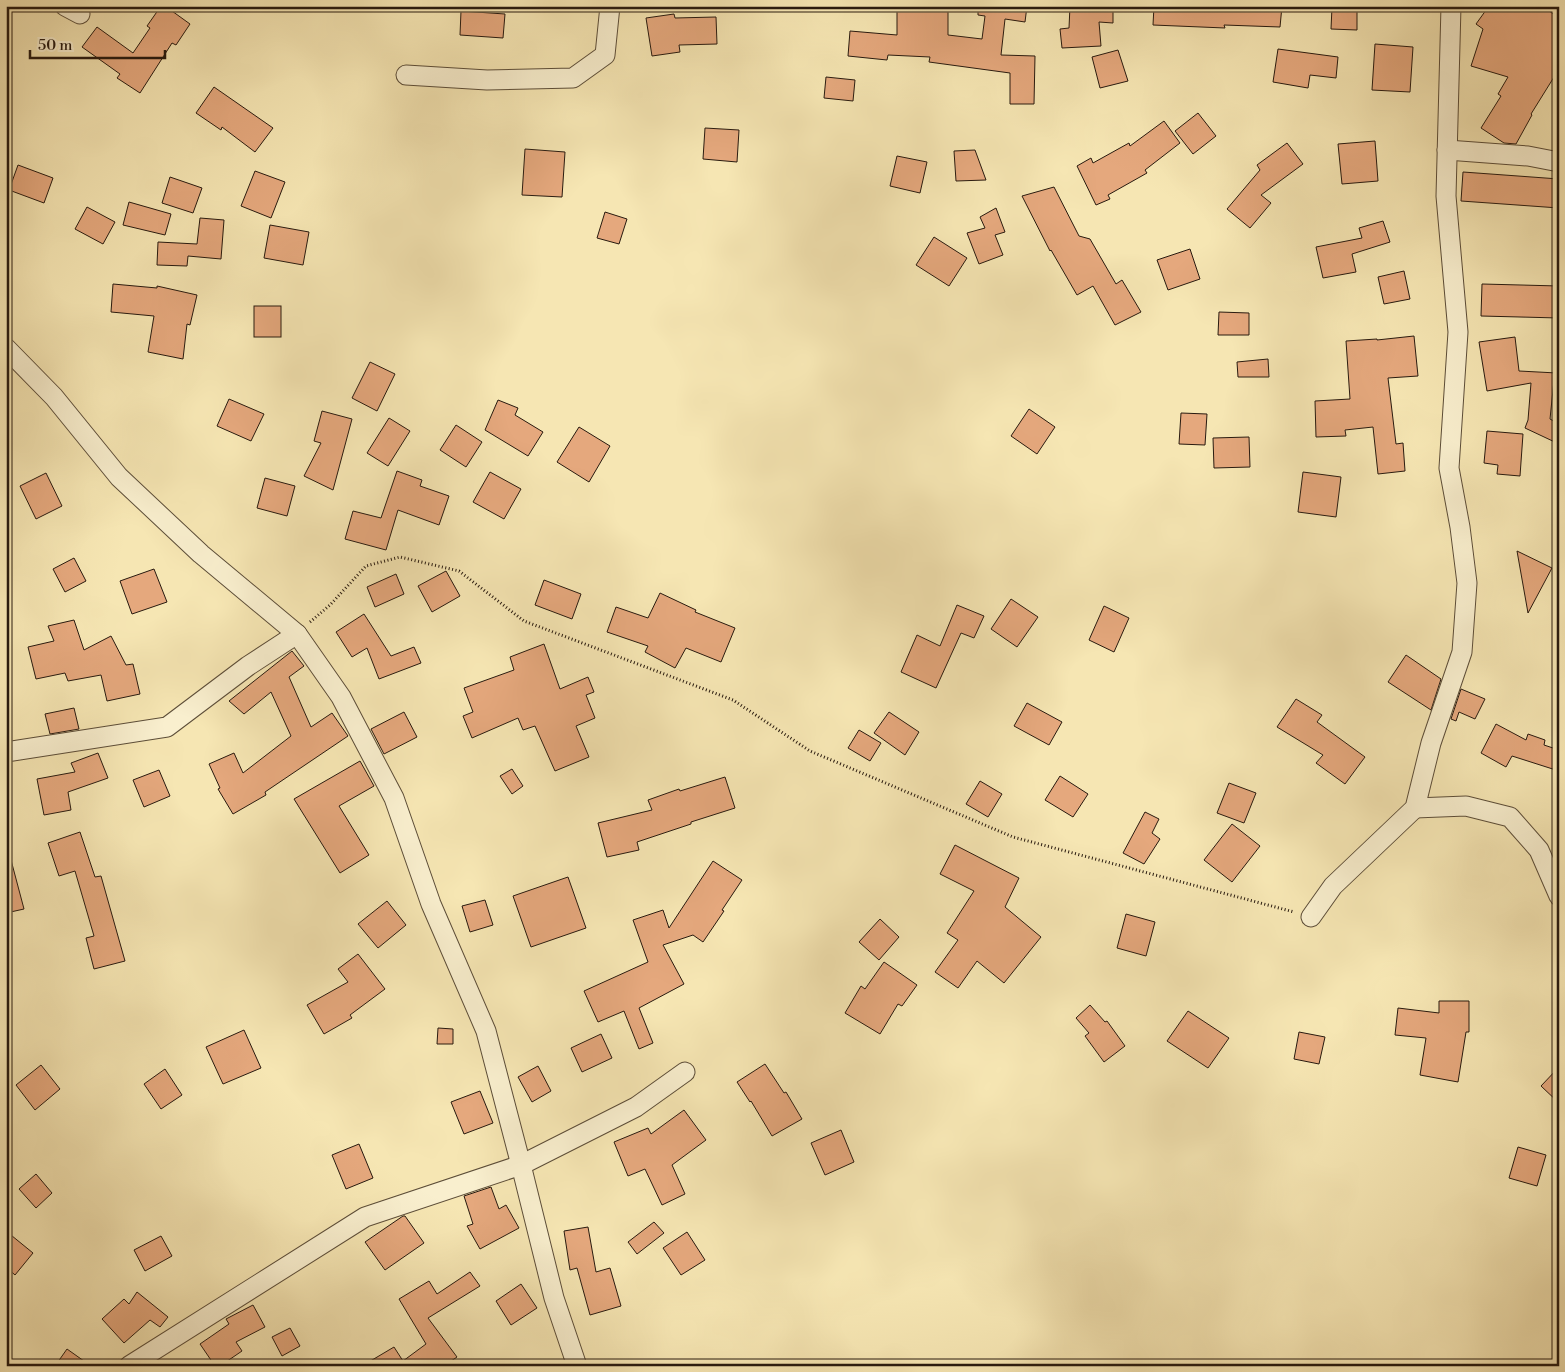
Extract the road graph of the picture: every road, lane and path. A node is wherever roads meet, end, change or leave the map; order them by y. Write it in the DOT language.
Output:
graph roads {
  1 [pos="610,6"];
  2 [pos="1451,6"];
  3 [pos="406,74"];
  4 [pos="1447,150"];
  5 [pos="1559,162"];
  6 [pos="6,348"];
  7 [pos="296,634"];
  8 [pos="6,752"];
  9 [pos="1416,808"];
  10 [pos="1559,896"];
  11 [pos="1312,917"];
  12 [pos="684,1072"];
  13 [pos="521,1165"];
  14 [pos="129,1366"];
  15 [pos="577,1366"];
  1 -- 3 [label="street"];
  2 -- 4 [label="street"];
  4 -- 5 [label="street"];
  4 -- 9 [label="street"];
  6 -- 7 [label="street"];
  7 -- 8 [label="street"];
  7 -- 11 [label="path"];
  7 -- 13 [label="street"];
  9 -- 10 [label="street"];
  9 -- 11 [label="street"];
  12 -- 13 [label="street"];
  13 -- 14 [label="street"];
  13 -- 15 [label="street"];
}
